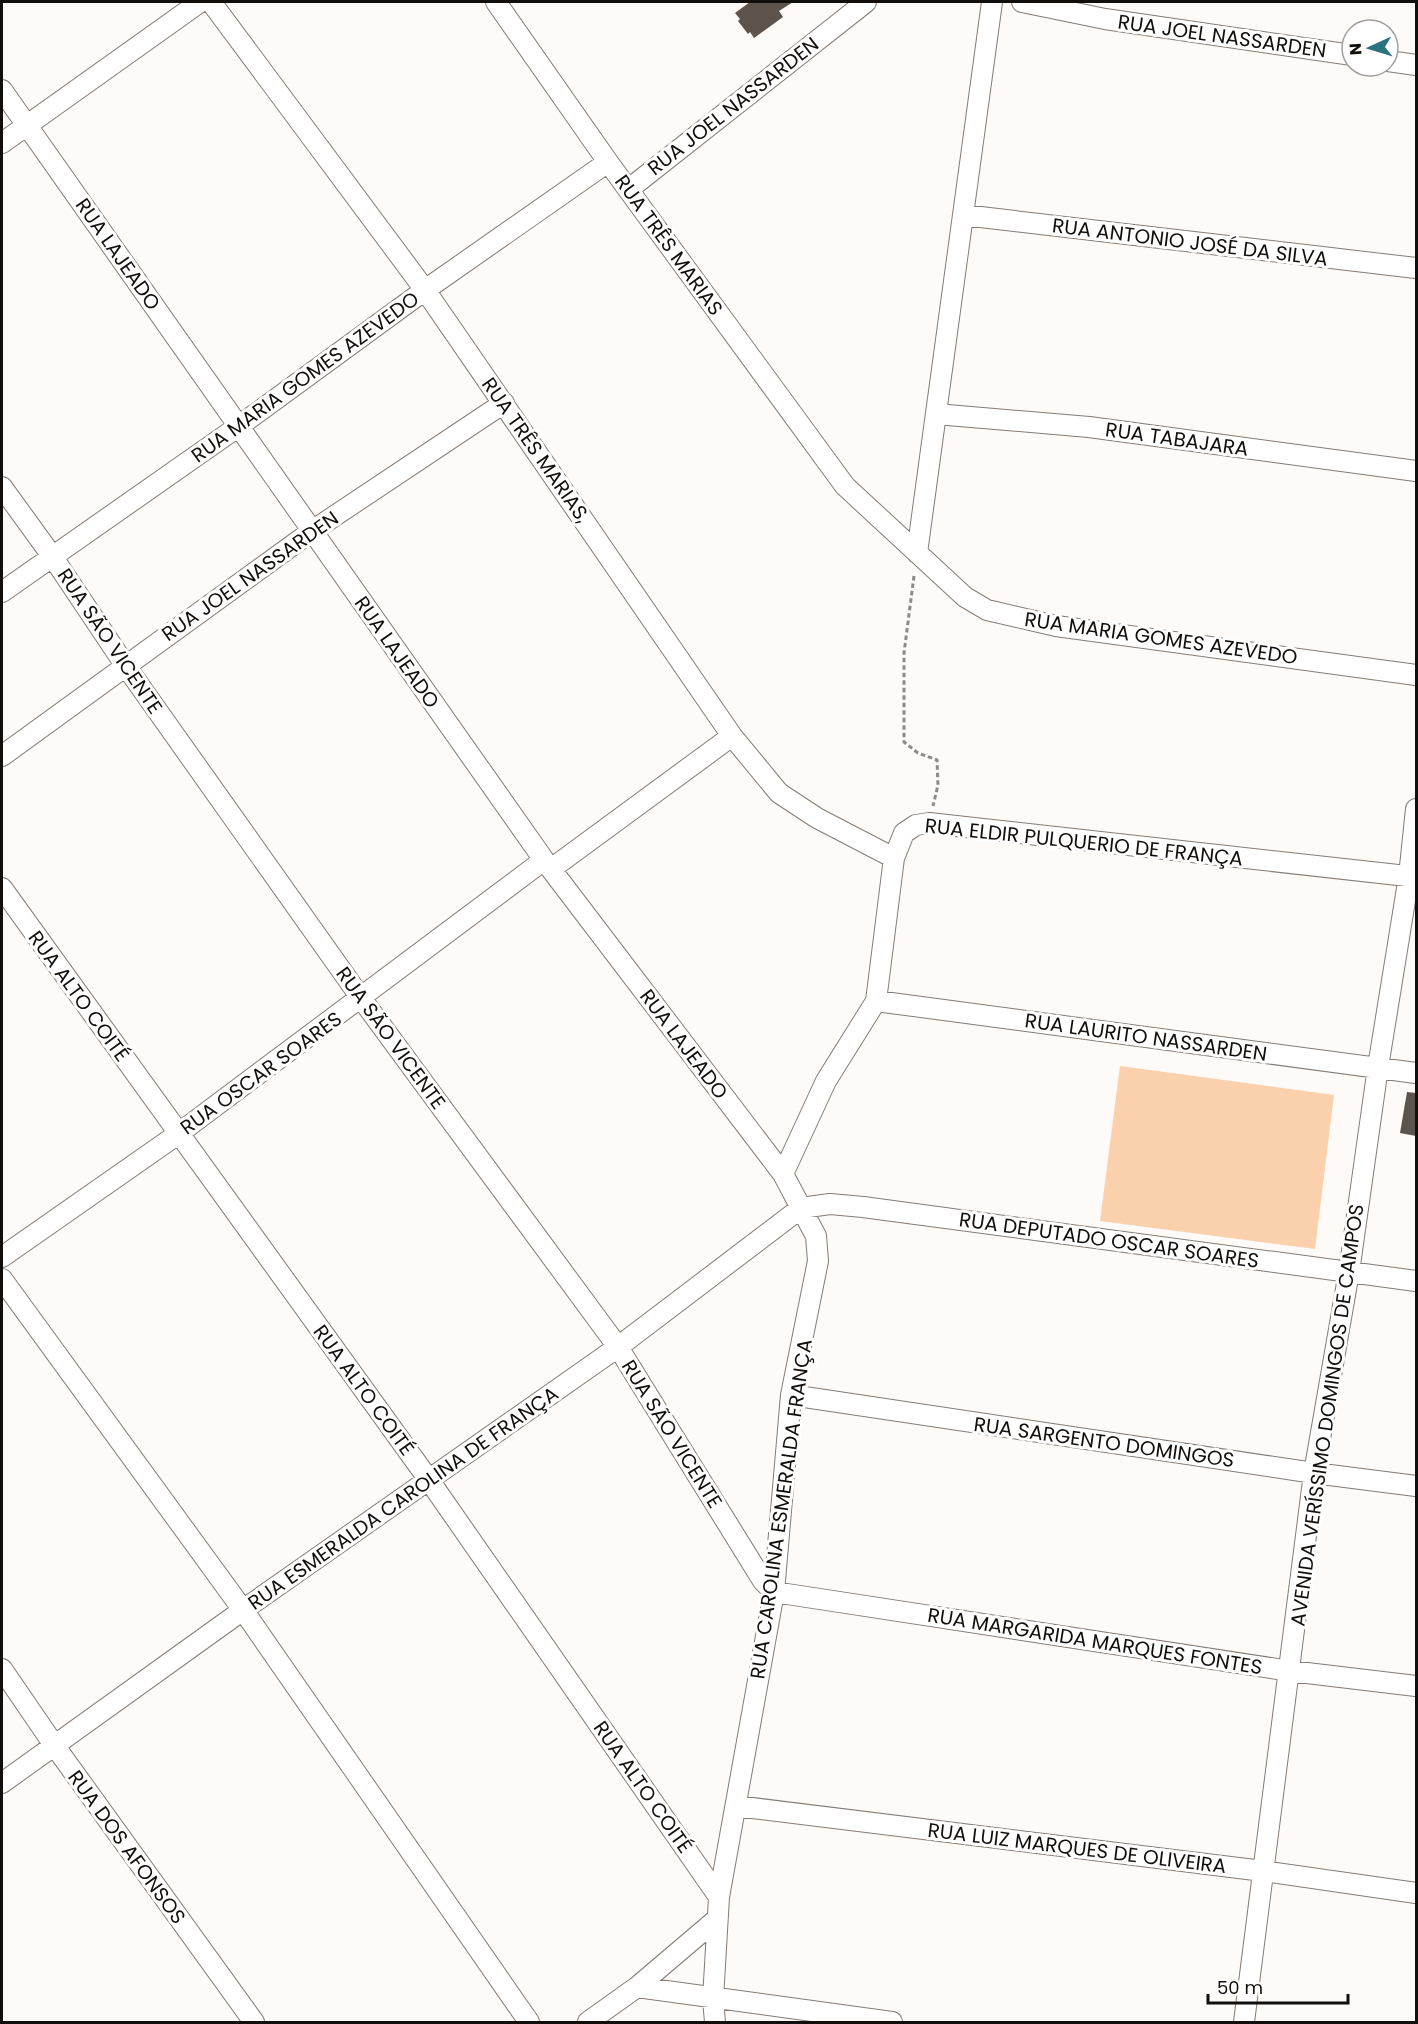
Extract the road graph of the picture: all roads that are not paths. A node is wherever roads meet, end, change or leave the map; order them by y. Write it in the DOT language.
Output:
graph roads {
  1 [pos="200,2"];
  2 [pos="211,2"];
  3 [pos="496,2"];
  4 [pos="866,2"];
  5 [pos="992,2"];
  6 [pos="1022,2"];
  7 [pos="1340,53"];
  8 [pos="1400,63"];
  9 [pos="1416,65"];
  10 [pos="2,90"];
  11 [pos="27,124"];
  12 [pos="2,143"];
  13 [pos="608,162"];
  14 [pos="629,189"];
  15 [pos="963,215"];
  16 [pos="1416,268"];
  17 [pos="425,290"];
  18 [pos="504,403"];
  19 [pos="936,414"];
  20 [pos="239,426"];
  21 [pos="1416,471"];
  22 [pos="845,486"];
  23 [pos="2,487"];
  24 [pos="312,531"];
  25 [pos="917,553"];
  26 [pos="52,556"];
  27 [pos="2,592"];
  28 [pos="125,665"];
  29 [pos="1416,675"];
  30 [pos="732,736"];
  31 [pos="2,756"];
  32 [pos="1416,809"];
  33 [pos="894,858"];
  34 [pos="548,865"];
  35 [pos="1412,877"];
  36 [pos="2,888"];
  37 [pos="362,998"];
  38 [pos="876,1001"];
  39 [pos="1378,1067"];
  40 [pos="1416,1073"];
  41 [pos="178,1134"];
  42 [pos="783,1174"];
  43 [pos="801,1208"];
  44 [pos="2,1257"];
  45 [pos="1349,1272"];
  46 [pos="2,1279"];
  47 [pos="1416,1281"];
  48 [pos="618,1347"];
  49 [pos="791,1395"];
  50 [pos="1314,1473"];
  51 [pos="429,1480"];
  52 [pos="1416,1486"];
  53 [pos="774,1592"];
  54 [pos="243,1610"];
  55 [pos="2,1669"];
  56 [pos="1290,1671"];
  57 [pos="1416,1686"];
  58 [pos="54,1745"];
  59 [pos="2,1783"];
  60 [pos="736,1806"];
  61 [pos="1263,1871"];
  62 [pos="1416,1893"];
  63 [pos="719,1897"];
  64 [pos="717,1918"];
  65 [pos="637,1987"];
  66 [pos="714,1999"];
  67 [pos="254,2022"];
  68 [pos="529,2022"];
  69 [pos="588,2022"];
  70 [pos="715,2022"];
  71 [pos="892,2022"];
  72 [pos="1244,2022"];
  1 -- 11 [label="street"];
  2 -- 17 [label="street, RUA TRÊS MARIAS,"];
  3 -- 13 [label="street, RUA TRÊS MARIAS"];
  4 -- 14 [label="street, RUA JOEL NASSARDEN"];
  5 -- 15 [label="street"];
  6 -- 7 [label="street, RUA JOEL NASSARDEN"];
  8 -- 9 [label="street"];
  10 -- 11 [label="street, RUA LAJEADO"];
  11 -- 12 [label="street"];
  11 -- 20 [label="street, RUA LAJEADO"];
  13 -- 14 [label="street, RUA TRÊS MARIAS"];
  13 -- 17 [label="street, RUA MARIA GOMES AZEVEDO"];
  14 -- 22 [label="street, RUA TRÊS MARIAS"];
  15 -- 16 [label="street, RUA ANTONIO JOSÉ DA SILVA"];
  15 -- 19 [label="street"];
  17 -- 18 [label="street, RUA TRÊS MARIAS,"];
  17 -- 20 [label="street, RUA MARIA GOMES AZEVEDO"];
  18 -- 24 [label="street, RUA JOEL NASSARDEN"];
  18 -- 30 [label="street, RUA TRÊS MARIAS,"];
  19 -- 21 [label="street, RUA TABAJARA"];
  19 -- 25 [label="street"];
  20 -- 24 [label="street, RUA LAJEADO"];
  20 -- 26 [label="street, RUA MARIA GOMES AZEVEDO"];
  22 -- 25 [label="street, RUA MARIA GOMES AZEVEDO"];
  23 -- 26 [label="street, RUA SÃO VICENTE"];
  24 -- 28 [label="street, RUA JOEL NASSARDEN"];
  24 -- 34 [label="street, RUA LAJEADO"];
  25 -- 29 [label="street, RUA MARIA GOMES AZEVEDO"];
  26 -- 27 [label="street, RUA MARIA GOMES AZEVEDO"];
  26 -- 28 [label="street, RUA SÃO VICENTE"];
  28 -- 31 [label="street, RUA JOEL NASSARDEN"];
  28 -- 37 [label="street, RUA SÃO VICENTE"];
  30 -- 33 [label="street, RUA TRÊS MARIAS,"];
  30 -- 34 [label="street, RUA OSCAR SOARES"];
  32 -- 35 [label="street, AVENIDA VERÍSSIMO DOMINGOS DE CAMPOS"];
  33 -- 35 [label="street, RUA ELDIR PULQUERIO DE FRANÇA"];
  33 -- 38 [label="street, RUA ELDIR PULQUERIO DE FRANÇA"];
  34 -- 37 [label="street, RUA OSCAR SOARES"];
  34 -- 42 [label="street, RUA LAJEADO"];
  35 -- 39 [label="street, AVENIDA VERÍSSIMO DOMINGOS DE CAMPOS"];
  36 -- 41 [label="street, RUA ALTO COITÉ"];
  37 -- 41 [label="street, RUA OSCAR SOARES"];
  37 -- 48 [label="street, RUA SÃO VICENTE"];
  38 -- 39 [label="street, RUA LAURITO NASSARDEN"];
  38 -- 42 [label="street, RUA ELDIR PULQUERIO DE FRANÇA"];
  39 -- 40 [label="street, RUA LAURITO NASSARDEN"];
  39 -- 45 [label="street, AVENIDA VERÍSSIMO DOMINGOS DE CAMPOS"];
  41 -- 44 [label="street, RUA OSCAR SOARES"];
  41 -- 51 [label="street, RUA ALTO COITÉ"];
  42 -- 43 [label="street, RUA LAJEADO"];
  43 -- 45 [label="street, RUA DEPUTADO OSCAR SOARES"];
  43 -- 48 [label="street, RUA ESMERALDA CAROLINA DE FRANÇA"];
  43 -- 49 [label="street, RUA CAROLINA ESMERALDA FRANÇA"];
  45 -- 47 [label="street, RUA DEPUTADO OSCAR SOARES"];
  45 -- 50 [label="street, AVENIDA VERÍSSIMO DOMINGOS DE CAMPOS"];
  46 -- 54 [label="street"];
  48 -- 51 [label="street, RUA ESMERALDA CAROLINA DE FRANÇA"];
  48 -- 53 [label="street, RUA SÃO VICENTE"];
  49 -- 50 [label="street, RUA SARGENTO DOMINGOS"];
  49 -- 53 [label="street, RUA CAROLINA ESMERALDA FRANÇA"];
  50 -- 52 [label="street, RUA SARGENTO DOMINGOS"];
  50 -- 56 [label="street, AVENIDA VERÍSSIMO DOMINGOS DE CAMPOS"];
  51 -- 54 [label="street, RUA ESMERALDA CAROLINA DE FRANÇA"];
  51 -- 63 [label="street, RUA ALTO COITÉ"];
  53 -- 56 [label="street, RUA MARGARIDA MARQUES FONTES"];
  53 -- 60 [label="street, RUA CAROLINA ESMERALDA FRANÇA"];
  54 -- 58 [label="street, RUA ESMERALDA CAROLINA DE FRANÇA"];
  54 -- 68 [label="street"];
  55 -- 58 [label="street, RUA DOS AFONSOS"];
  56 -- 57 [label="street, RUA MARGARIDA MARQUES FONTES"];
  56 -- 61 [label="street, AVENIDA VERÍSSIMO DOMINGOS DE CAMPOS"];
  58 -- 59 [label="street, RUA ESMERALDA CAROLINA DE FRANÇA"];
  58 -- 67 [label="street, RUA DOS AFONSOS"];
  60 -- 61 [label="street, RUA LUIZ MARQUES DE OLIVEIRA"];
  60 -- 63 [label="street, RUA CAROLINA ESMERALDA FRANÇA"];
  61 -- 62 [label="street, RUA LUIZ MARQUES DE OLIVEIRA"];
  61 -- 72 [label="street, AVENIDA VERÍSSIMO DOMINGOS DE CAMPOS"];
  63 -- 64 [label="street, RUA CAROLINA ESMERALDA FRANÇA"];
  64 -- 65 [label="street"];
  64 -- 66 [label="street, RUA CAROLINA ESMERALDA FRANÇA"];
  65 -- 66 [label="street"];
  65 -- 69 [label="street"];
  66 -- 70 [label="street, RUA CAROLINA ESMERALDA FRANÇA"];
  66 -- 71 [label="street"];
}
